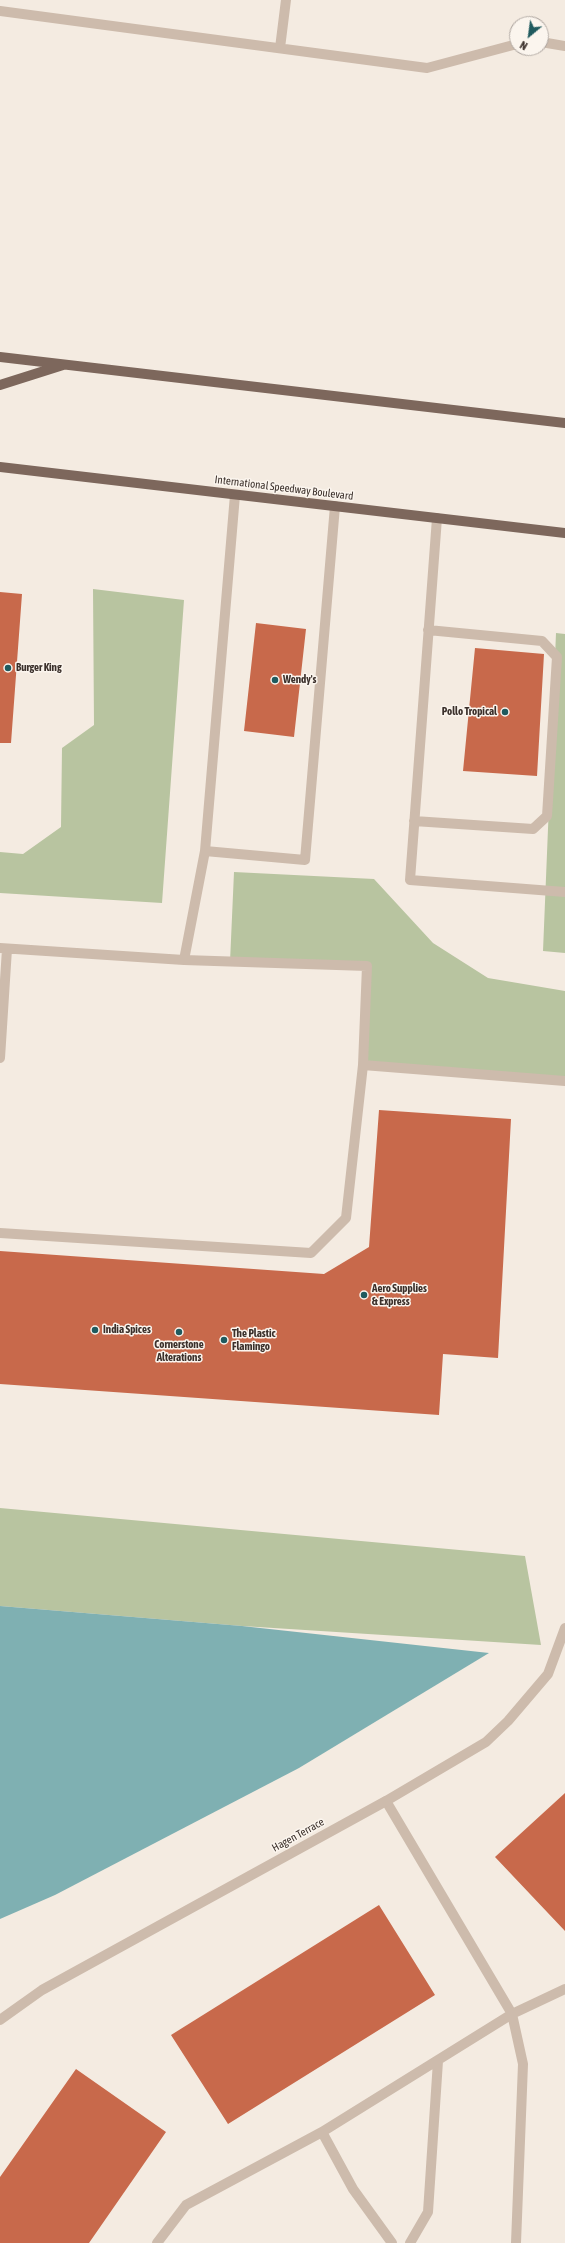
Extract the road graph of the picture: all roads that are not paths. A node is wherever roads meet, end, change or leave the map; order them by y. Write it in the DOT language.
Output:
graph roads {
  1 [pos="286,0"];
  2 [pos="0,10"];
  3 [pos="549,43"];
  4 [pos="509,46"];
  5 [pos="565,46"];
  6 [pos="280,48"];
  7 [pos="0,357"];
  8 [pos="66,364"];
  9 [pos="0,385"];
  10 [pos="565,423"];
  11 [pos="0,467"];
  12 [pos="235,495"];
  13 [pos="335,506"];
  14 [pos="438,518"];
  15 [pos="565,533"];
  16 [pos="428,630"];
  17 [pos="414,821"];
  18 [pos="205,851"];
  19 [pos="565,892"];
  20 [pos="4,949"];
  21 [pos="184,960"];
  22 [pos="0,1058"];
  23 [pos="363,1065"];
  24 [pos="565,1081"];
  25 [pos="0,1233"];
  26 [pos="565,1628"];
  27 [pos="386,1801"];
  28 [pos="565,1989"];
  29 [pos="512,2014"];
  30 [pos="0,2020"];
  31 [pos="438,2061"];
  32 [pos="322,2132"];
  33 [pos="157,2243"];
  34 [pos="392,2243"];
  35 [pos="410,2243"];
  36 [pos="516,2243"];
  1 -- 6 [label="street"];
  2 -- 6 [label="street"];
  3 -- 5 [label="street"];
  4 -- 6 [label="street"];
  7 -- 8 [label="main road"];
  8 -- 9 [label="main road"];
  8 -- 10 [label="main road"];
  11 -- 12 [label="main road, International Speedway Boulevard"];
  12 -- 13 [label="main road, International Speedway Boulevard"];
  12 -- 18 [label="street"];
  13 -- 14 [label="main road, International Speedway Boulevard"];
  13 -- 18 [label="street"];
  14 -- 15 [label="main road, International Speedway Boulevard"];
  14 -- 16 [label="street"];
  16 -- 17 [label="street"];
  16 -- 17 [label="street"];
  17 -- 19 [label="street"];
  18 -- 21 [label="street"];
  20 -- 21 [label="street"];
  20 -- 22 [label="street"];
  21 -- 23 [label="street"];
  23 -- 24 [label="street"];
  23 -- 25 [label="street"];
  26 -- 27 [label="street, Hagen Terrace"];
  27 -- 29 [label="street"];
  27 -- 30 [label="street, Hagen Terrace"];
  28 -- 29 [label="street"];
  29 -- 31 [label="street"];
  29 -- 36 [label="street"];
  31 -- 32 [label="street"];
  31 -- 35 [label="street"];
  32 -- 33 [label="street"];
  32 -- 34 [label="street"];
}
